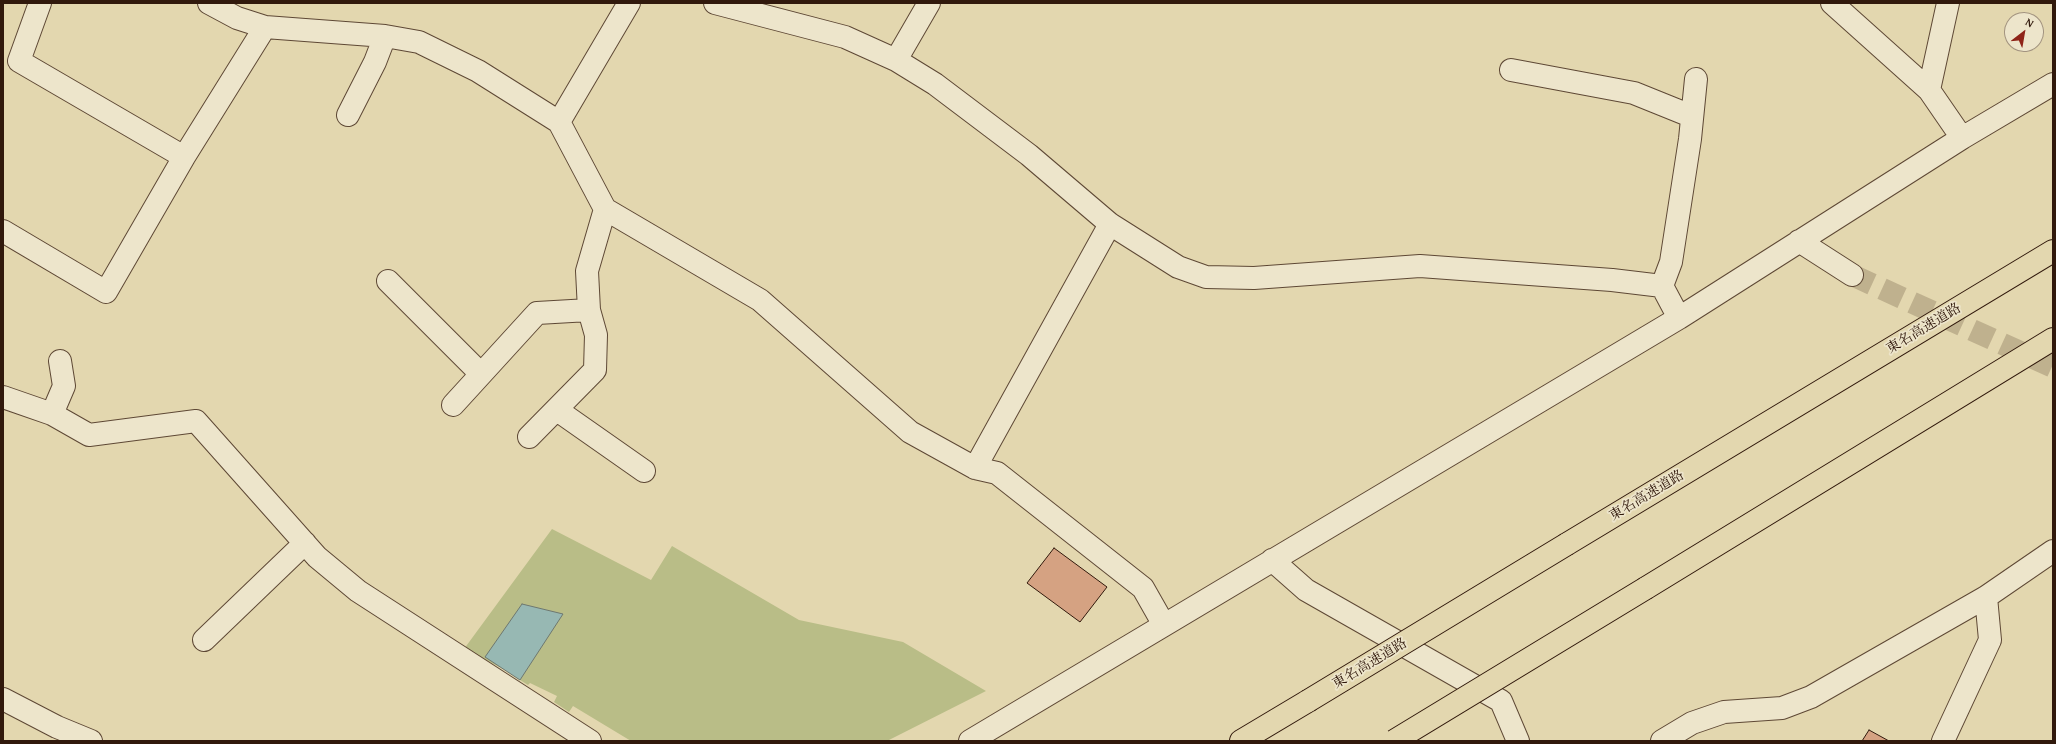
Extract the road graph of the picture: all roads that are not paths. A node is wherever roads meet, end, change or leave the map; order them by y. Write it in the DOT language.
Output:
graph roads {
  1 [pos="40,3"];
  2 [pos="209,3"];
  3 [pos="629,3"];
  4 [pos="715,3"];
  5 [pos="929,3"];
  6 [pos="1832,3"];
  7 [pos="1948,3"];
  8 [pos="265,27"];
  9 [pos="385,36"];
  10 [pos="896,60"];
  11 [pos="1511,70"];
  12 [pos="1696,79"];
  13 [pos="2053,84"];
  14 [pos="1929,90"];
  15 [pos="348,115"];
  16 [pos="1691,116"];
  17 [pos="559,122"];
  18 [pos="1962,138"];
  19 [pos="184,157"];
  20 [pos="605,209"];
  21 [pos="1110,224"];
  22 [pos="3,231"];
  23 [pos="1799,241"];
  24 [pos="2053,251"];
  25 [pos="1852,275"];
  26 [pos="388,281"];
  27 [pos="1662,286"];
  28 [pos="589,310"];
  29 [pos="1679,318"];
  30 [pos="2053,339"];
  31 [pos="60,361"];
  32 [pos="480,373"];
  33 [pos="3,397"];
  34 [pos="453,405"];
  35 [pos="557,410"];
  36 [pos="52,414"];
  37 [pos="529,437"];
  38 [pos="975,468"];
  39 [pos="644,471"];
  40 [pos="305,543"];
  41 [pos="2053,551"];
  42 [pos="1272,560"];
  43 [pos="1986,597"];
  44 [pos="1164,625"];
  45 [pos="204,640"];
  46 [pos="3,699"];
  47 [pos="91,741"];
  48 [pos="590,741"];
  49 [pos="970,741"];
  50 [pos="1241,741"];
  51 [pos="1394,741"];
  52 [pos="1518,741"];
  53 [pos="1662,741"];
  54 [pos="1943,741"];
  1 -- 19 [label="street"];
  2 -- 8 [label="street"];
  3 -- 17 [label="street"];
  4 -- 10 [label="street"];
  5 -- 10 [label="street"];
  6 -- 14 [label="street"];
  7 -- 14 [label="street"];
  8 -- 9 [label="street"];
  8 -- 19 [label="street"];
  9 -- 15 [label="street"];
  9 -- 17 [label="street"];
  10 -- 21 [label="street"];
  11 -- 16 [label="street"];
  12 -- 16 [label="street"];
  13 -- 18 [label="street"];
  14 -- 18 [label="street"];
  16 -- 27 [label="street"];
  17 -- 20 [label="street"];
  18 -- 23 [label="street"];
  19 -- 22 [label="street"];
  20 -- 28 [label="street"];
  20 -- 38 [label="street"];
  21 -- 27 [label="street"];
  21 -- 38 [label="street"];
  23 -- 25 [label="street"];
  23 -- 29 [label="street"];
  24 -- 50 [label="highway, 東名高速道路, bridge"];
  26 -- 32 [label="street"];
  27 -- 29 [label="street"];
  28 -- 32 [label="street"];
  28 -- 35 [label="street"];
  29 -- 42 [label="street"];
  30 -- 51 [label="highway, bridge"];
  31 -- 36 [label="street"];
  32 -- 34 [label="street"];
  33 -- 36 [label="street"];
  35 -- 37 [label="street"];
  35 -- 39 [label="street"];
  36 -- 40 [label="street"];
  38 -- 44 [label="street"];
  40 -- 45 [label="street"];
  40 -- 48 [label="street"];
  41 -- 43 [label="street"];
  42 -- 44 [label="street"];
  42 -- 52 [label="street"];
  43 -- 53 [label="street"];
  43 -- 54 [label="street"];
  44 -- 49 [label="street"];
  46 -- 47 [label="street"];
}
